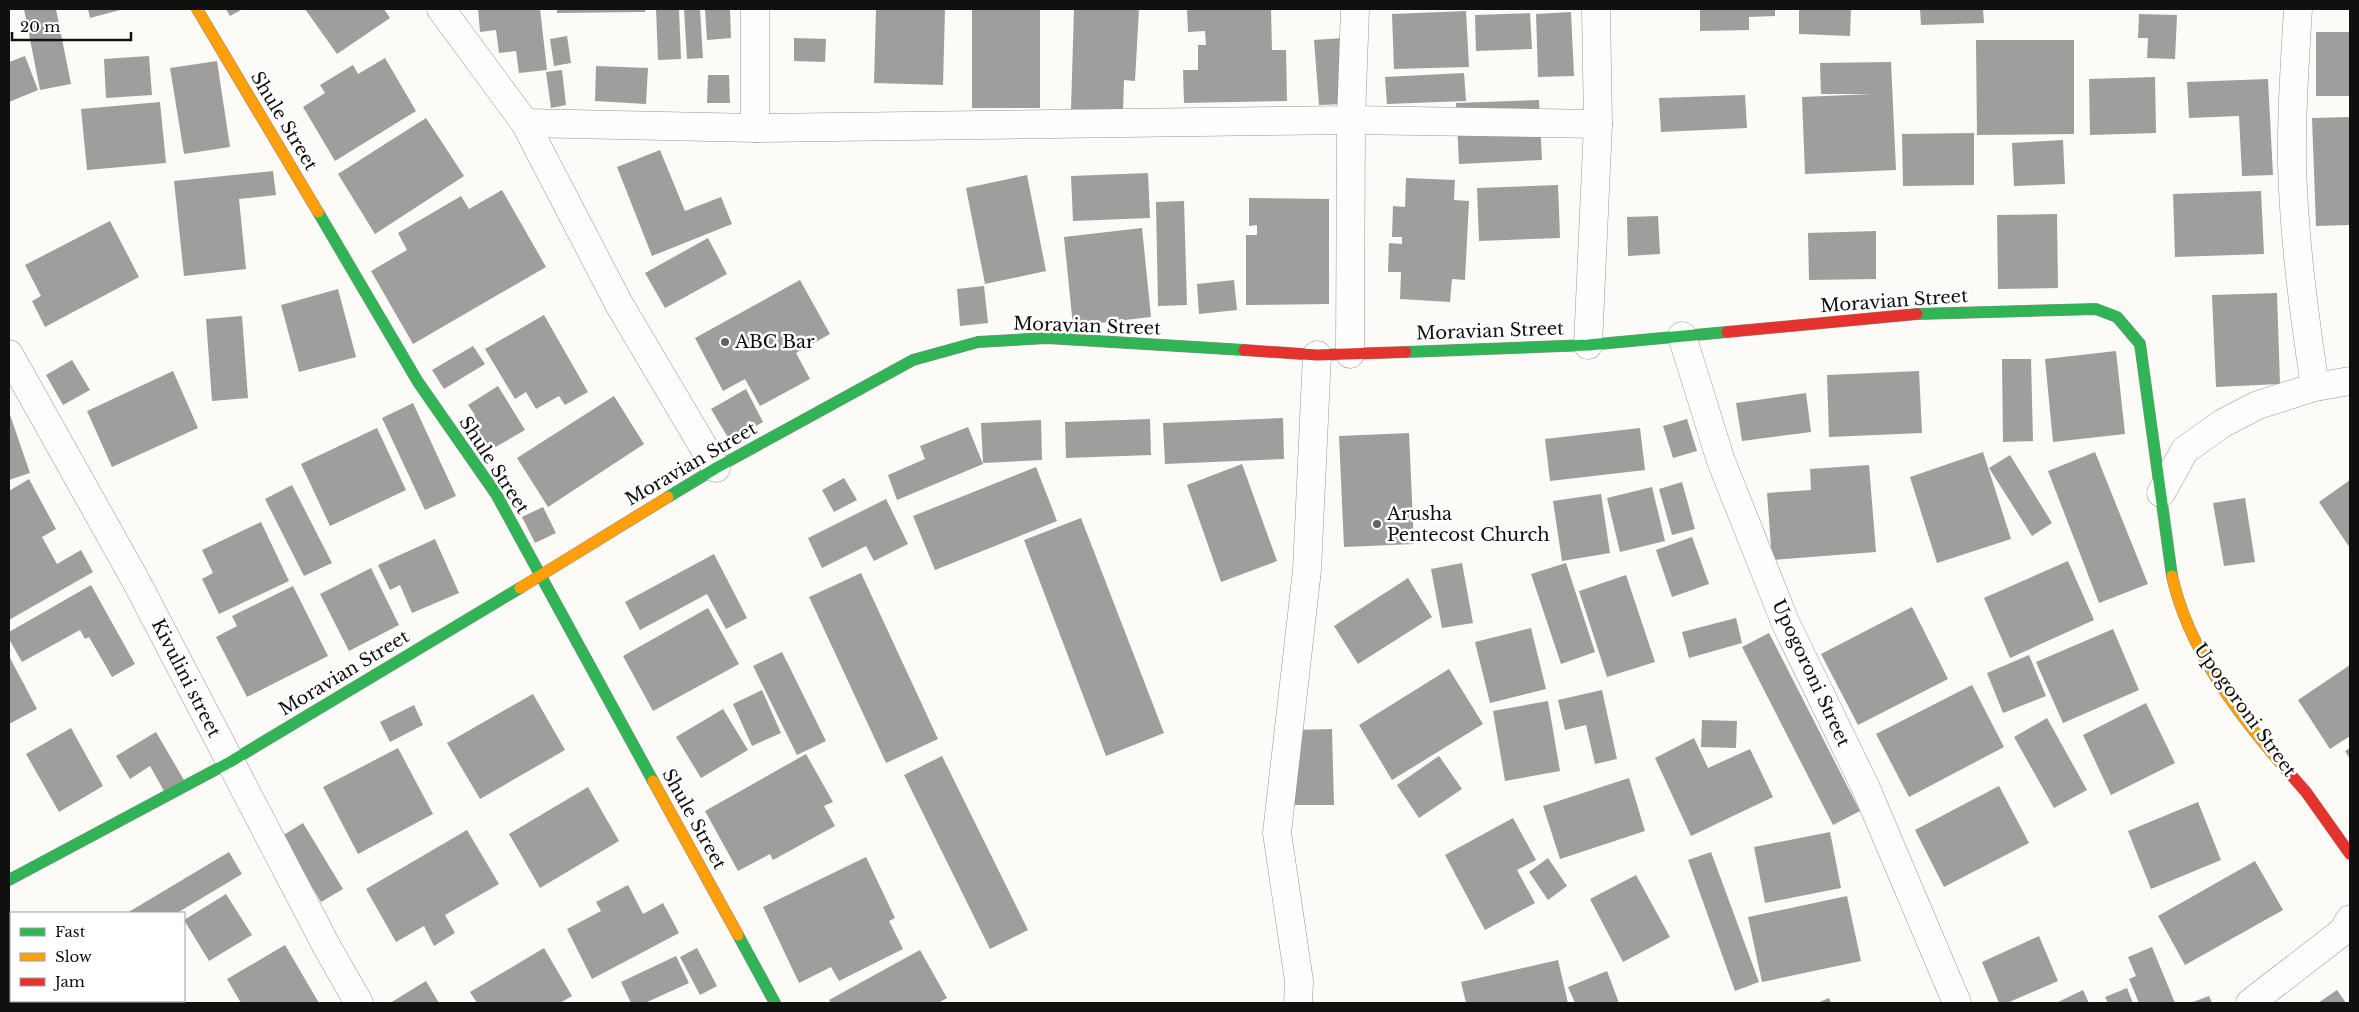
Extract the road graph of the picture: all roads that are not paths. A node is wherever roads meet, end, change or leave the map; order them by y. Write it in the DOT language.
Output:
graph roads {
  1 [pos="197,9"];
  2 [pos="441,9"];
  3 [pos="755,9"];
  4 [pos="1355,9"];
  5 [pos="1596,9"];
  6 [pos="2298,9"];
  7 [pos="1351,120"];
  8 [pos="524,123"];
  9 [pos="1598,124"];
  10 [pos="755,128"];
  11 [pos="1682,336"];
  12 [pos="1588,344"];
  13 [pos="9,354"];
  14 [pos="1350,354"];
  15 [pos="1317,355"];
  16 [pos="2350,381"];
  17 [pos="2314,387"];
  18 [pos="716,468"];
  19 [pos="2161,493"];
  20 [pos="540,576"];
  21 [pos="230,762"];
  22 [pos="2350,854"];
  23 [pos="9,880"];
  24 [pos="2350,919"];
  25 [pos="359,1003"];
  26 [pos="775,1003"];
  27 [pos="1298,1003"];
  28 [pos="1957,1003"];
  29 [pos="2250,1003"];
  1 -- 20 [label="street, Shule Street"];
  2 -- 8 [label="street"];
  3 -- 10 [label="street"];
  4 -- 7 [label="street"];
  5 -- 9 [label="street"];
  6 -- 17 [label="street"];
  7 -- 9 [label="street"];
  7 -- 10 [label="street"];
  7 -- 14 [label="street"];
  8 -- 10 [label="street"];
  8 -- 18 [label="street"];
  9 -- 12 [label="street"];
  11 -- 12 [label="street, Moravian Street"];
  11 -- 19 [label="street, Moravian Street"];
  11 -- 28 [label="street, Upogoroni Street"];
  12 -- 14 [label="street, Moravian Street"];
  13 -- 21 [label="street, Kivulini street"];
  14 -- 15 [label="street, Moravian Street"];
  15 -- 18 [label="street, Moravian Street"];
  15 -- 27 [label="street"];
  16 -- 17 [label="street"];
  17 -- 19 [label="street"];
  18 -- 20 [label="street, Moravian Street"];
  19 -- 22 [label="street, Upogoroni Street"];
  20 -- 21 [label="street, Moravian Street"];
  20 -- 26 [label="street, Shule Street"];
  21 -- 23 [label="street, Moravian Street"];
  21 -- 25 [label="street, Kivulini street"];
  24 -- 29 [label="street"];
}
